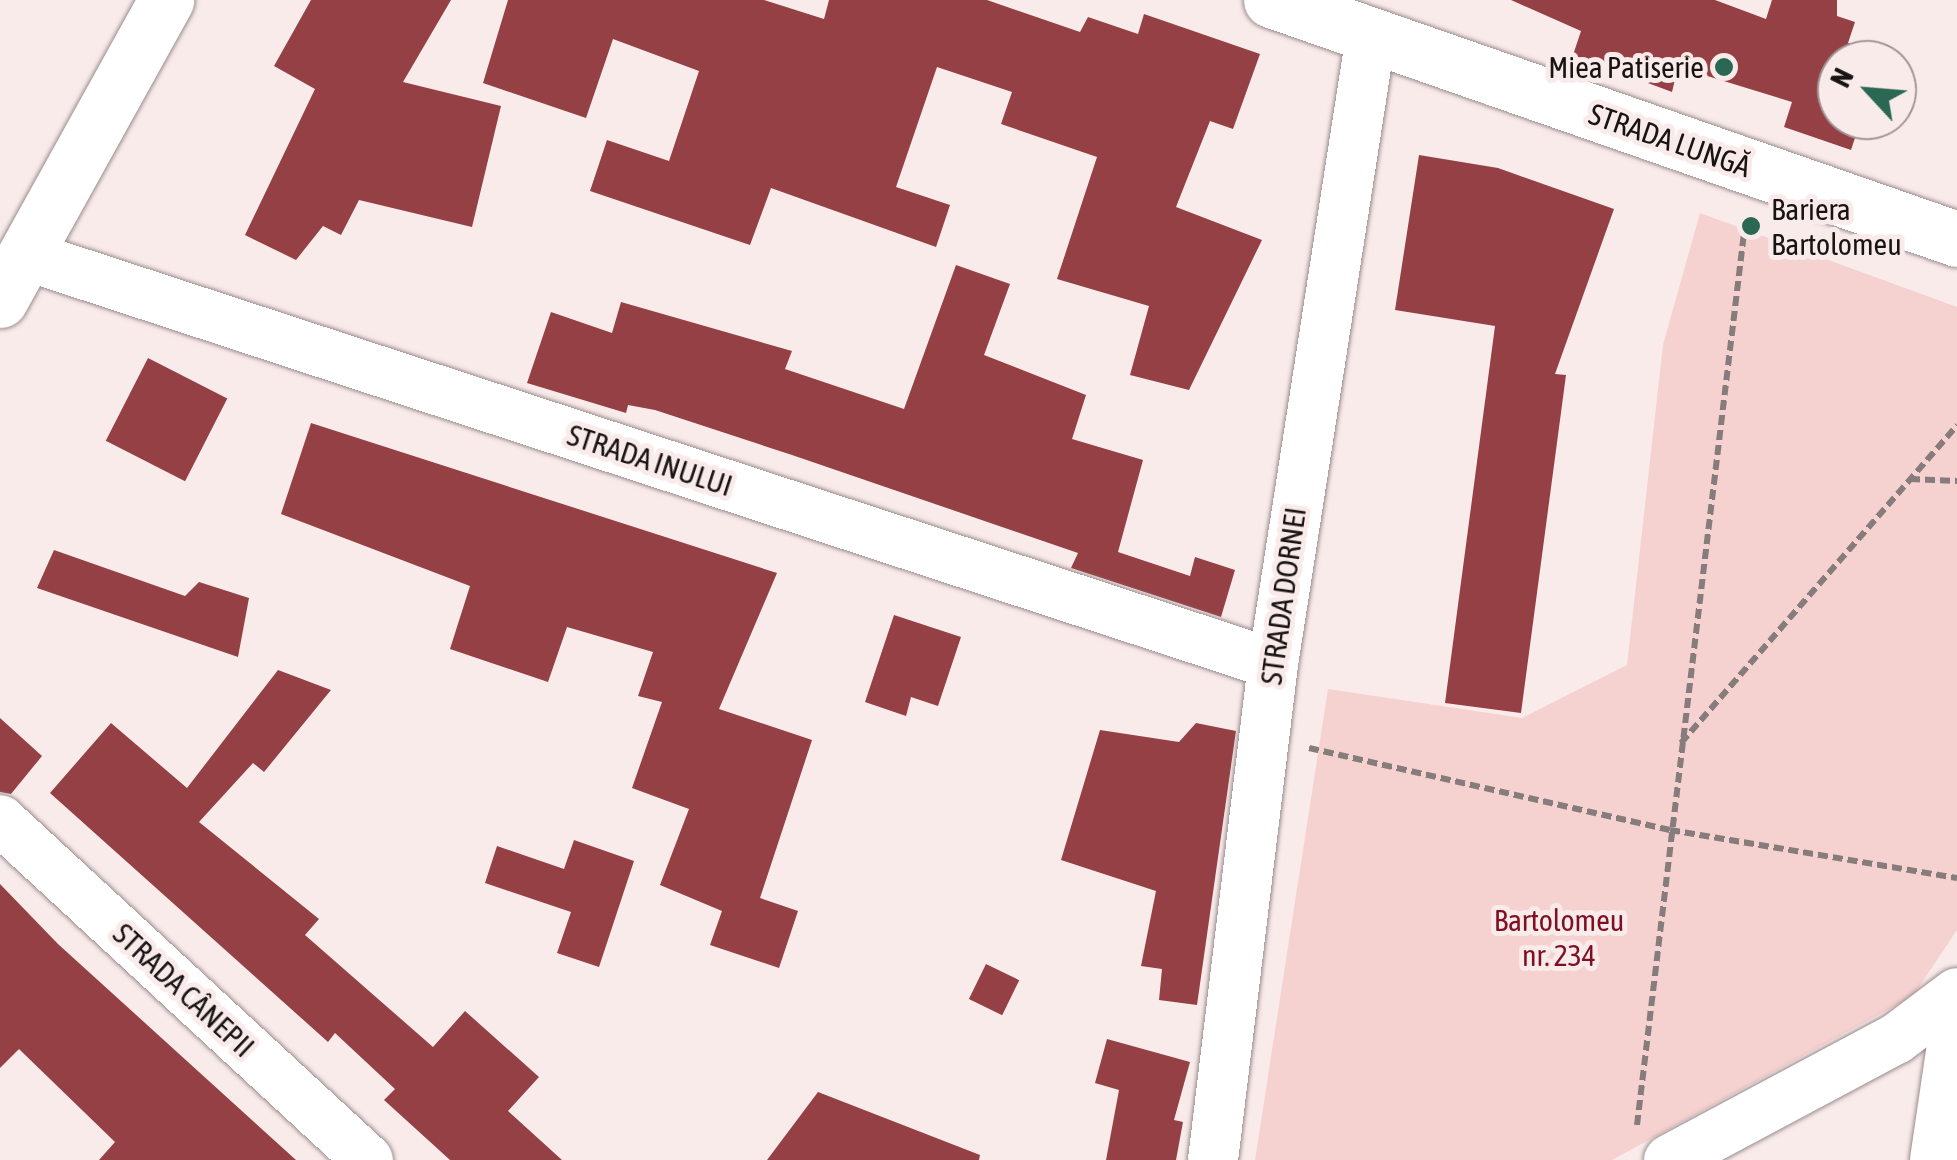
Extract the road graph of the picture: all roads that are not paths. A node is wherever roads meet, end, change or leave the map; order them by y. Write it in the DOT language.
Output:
graph roads {
  1 [pos="166,0"];
  2 [pos="188,0"];
  3 [pos="1271,0"];
  4 [pos="1370,35"];
  5 [pos="139,62"];
  6 [pos="1957,239"];
  7 [pos="14,278"];
  8 [pos="1272,664"];
  9 [pos="0,820"];
  10 [pos="1957,993"];
  11 [pos="1957,1011"];
  12 [pos="1652,1145"];
  13 [pos="368,1160"];
  14 [pos="1213,1160"];
  15 [pos="1936,1160"];
  1 -- 5 [label="main road"];
  2 -- 5 [label="main road"];
  3 -- 4 [label="main road, STRADA LUNGĂ"];
  4 -- 6 [label="main road, STRADA LUNGĂ"];
  4 -- 8 [label="street, STRADA DORNEI"];
  5 -- 7 [label="main road"];
  7 -- 8 [label="street, STRADA INULUI"];
  8 -- 14 [label="street, STRADA DORNEI"];
  9 -- 13 [label="street, STRADA CÂNEPII"];
  10 -- 12 [label="street"];
  11 -- 15 [label="street"];
}
